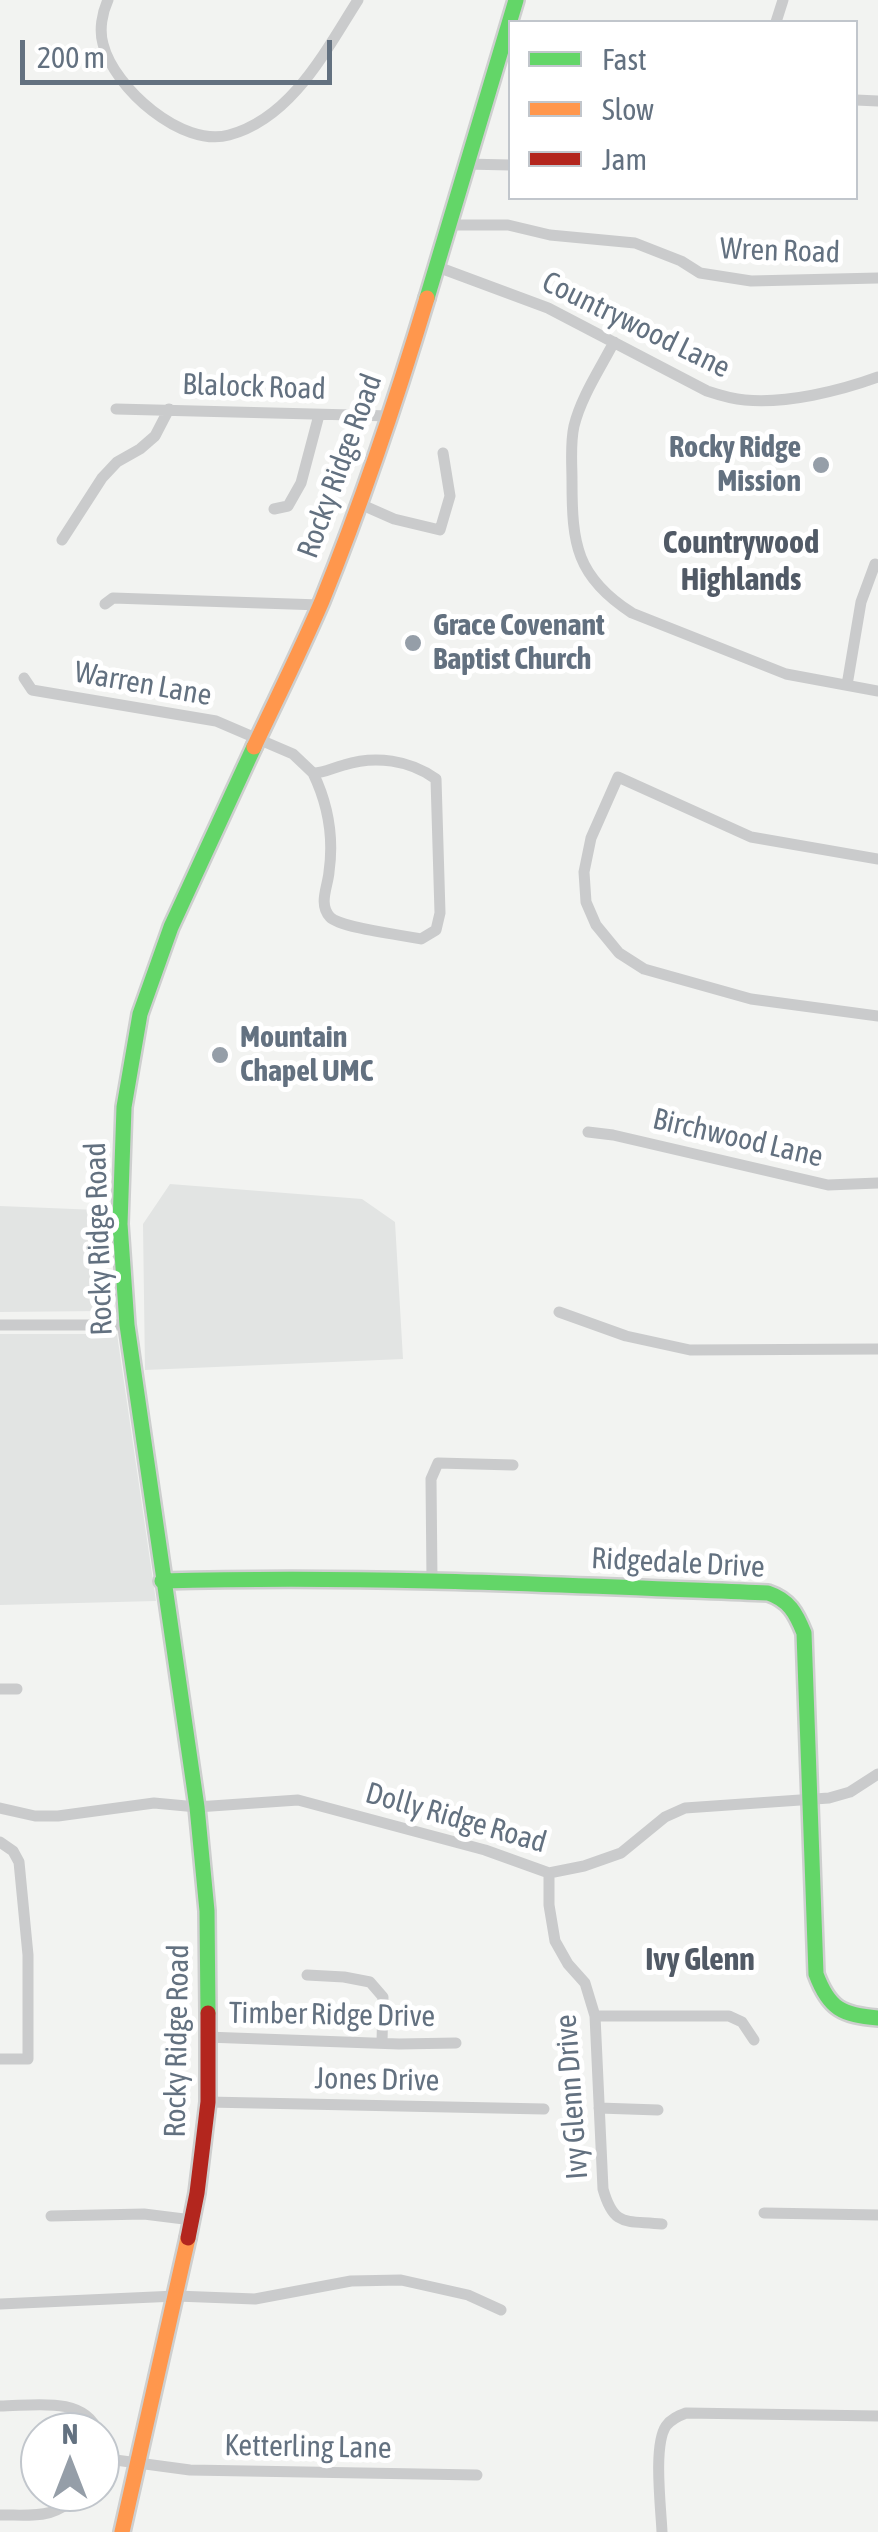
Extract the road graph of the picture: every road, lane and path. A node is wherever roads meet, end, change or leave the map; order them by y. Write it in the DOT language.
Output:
graph roads {
  1 [pos="108,0"];
  2 [pos="358,0"];
  3 [pos="508,26"];
  4 [pos="465,164"];
  5 [pos="508,165"];
  6 [pos="448,225"];
  7 [pos="435,266"];
  8 [pos="878,278"];
  9 [pos="614,342"];
  10 [pos="878,377"];
  11 [pos="116,408"];
  12 [pos="168,408"];
  13 [pos="320,415"];
  14 [pos="391,416"];
  15 [pos="443,454"];
  16 [pos="360,504"];
  17 [pos="274,509"];
  18 [pos="62,540"];
  19 [pos="875,564"];
  20 [pos="105,604"];
  21 [pos="320,605"];
  22 [pos="24,678"];
  23 [pos="847,685"];
  24 [pos="878,692"];
  25 [pos="257,740"];
  26 [pos="313,773"];
  27 [pos="878,859"];
  28 [pos="878,1016"];
  29 [pos="588,1132"];
  30 [pos="878,1183"];
  31 [pos="559,1312"];
  32 [pos="0,1325"];
  33 [pos="127,1325"];
  34 [pos="878,1349"];
  35 [pos="513,1464"];
  36 [pos="432,1580"];
  37 [pos="162,1581"];
  38 [pos="0,1688"];
  39 [pos="17,1689"];
  40 [pos="878,1774"];
  41 [pos="809,1799"];
  42 [pos="196,1807"];
  43 [pos="0,1808"];
  44 [pos="0,1842"];
  45 [pos="549,1873"];
  46 [pos="307,1975"];
  47 [pos="596,2016"];
  48 [pos="878,2018"];
  49 [pos="206,2037"];
  50 [pos="754,2040"];
  51 [pos="382,2043"];
  52 [pos="456,2043"];
  53 [pos="0,2059"];
  54 [pos="208,2102"];
  55 [pos="598,2108"];
  56 [pos="544,2109"];
  57 [pos="658,2110"];
  58 [pos="764,2213"];
  59 [pos="878,2215"];
  60 [pos="51,2216"];
  61 [pos="192,2220"];
  62 [pos="662,2224"];
  63 [pos="176,2296"];
  64 [pos="0,2304"];
  65 [pos="502,2310"];
  66 [pos="0,2406"];
  67 [pos="81,2412"];
  68 [pos="878,2416"];
  69 [pos="120,2460"];
  70 [pos="138,2464"];
  71 [pos="477,2476"];
  72 [pos="54,2512"];
  73 [pos="0,2515"];
  74 [pos="122,2532"];
  75 [pos="662,2532"];
  1 -- 2 [label="street"];
  3 -- 4 [label="main road, Rocky Ridge Road"];
  4 -- 5 [label="street"];
  4 -- 6 [label="main road, Rocky Ridge Road"];
  6 -- 7 [label="main road, Rocky Ridge Road"];
  6 -- 8 [label="street, Wren Road"];
  7 -- 9 [label="street, Countrywood Lane"];
  7 -- 14 [label="main road, Rocky Ridge Road"];
  9 -- 10 [label="street, Countrywood Lane"];
  9 -- 23 [label="street"];
  11 -- 12 [label="street, Blalock Road"];
  12 -- 13 [label="street, Blalock Road"];
  12 -- 18 [label="street"];
  13 -- 14 [label="street, Blalock Road"];
  13 -- 17 [label="street"];
  14 -- 16 [label="main road, Rocky Ridge Road"];
  15 -- 16 [label="street"];
  16 -- 21 [label="main road, Rocky Ridge Road"];
  19 -- 23 [label="street"];
  20 -- 21 [label="street"];
  21 -- 25 [label="main road, Rocky Ridge Road"];
  22 -- 25 [label="street, Warren Lane"];
  23 -- 24 [label="street"];
  25 -- 26 [label="street, Warren Lane"];
  25 -- 33 [label="main road, Rocky Ridge Road"];
  26 -- 26 [label="street"];
  27 -- 28 [label="street"];
  29 -- 30 [label="street, Birchwood Lane"];
  31 -- 34 [label="street"];
  32 -- 33 [label="street"];
  33 -- 37 [label="main road, Rocky Ridge Road"];
  35 -- 36 [label="street"];
  36 -- 37 [label="main road, Ridgedale Drive"];
  36 -- 41 [label="main road, Ridgedale Drive"];
  37 -- 42 [label="main road, Rocky Ridge Road"];
  38 -- 39 [label="street"];
  40 -- 41 [label="street, Dolly Ridge Road"];
  41 -- 45 [label="street, Dolly Ridge Road"];
  41 -- 48 [label="main road, Ridgedale Drive"];
  42 -- 43 [label="street, Dolly Ridge Road"];
  42 -- 45 [label="street, Dolly Ridge Road"];
  42 -- 49 [label="main road, Rocky Ridge Road"];
  44 -- 53 [label="street"];
  45 -- 47 [label="street, Ivy Glenn Drive"];
  46 -- 51 [label="street"];
  47 -- 50 [label="street"];
  47 -- 55 [label="street, Ivy Glenn Drive"];
  49 -- 51 [label="street, Timber Ridge Drive"];
  49 -- 54 [label="main road, Rocky Ridge Road"];
  51 -- 52 [label="street, Timber Ridge Drive"];
  54 -- 56 [label="street, Jones Drive"];
  54 -- 61 [label="main road, Rocky Ridge Road"];
  55 -- 57 [label="street"];
  55 -- 62 [label="street, Ivy Glenn Drive"];
  58 -- 59 [label="street"];
  60 -- 61 [label="street"];
  61 -- 63 [label="main road, Rocky Ridge Road"];
  63 -- 64 [label="street"];
  63 -- 65 [label="street"];
  63 -- 70 [label="main road, Rocky Ridge Road"];
  66 -- 67 [label="street"];
  68 -- 75 [label="street"];
  69 -- 70 [label="street, Ketterling Lane"];
  70 -- 71 [label="street, Ketterling Lane"];
  70 -- 74 [label="main road, Rocky Ridge Road"];
  72 -- 73 [label="street"];
}
